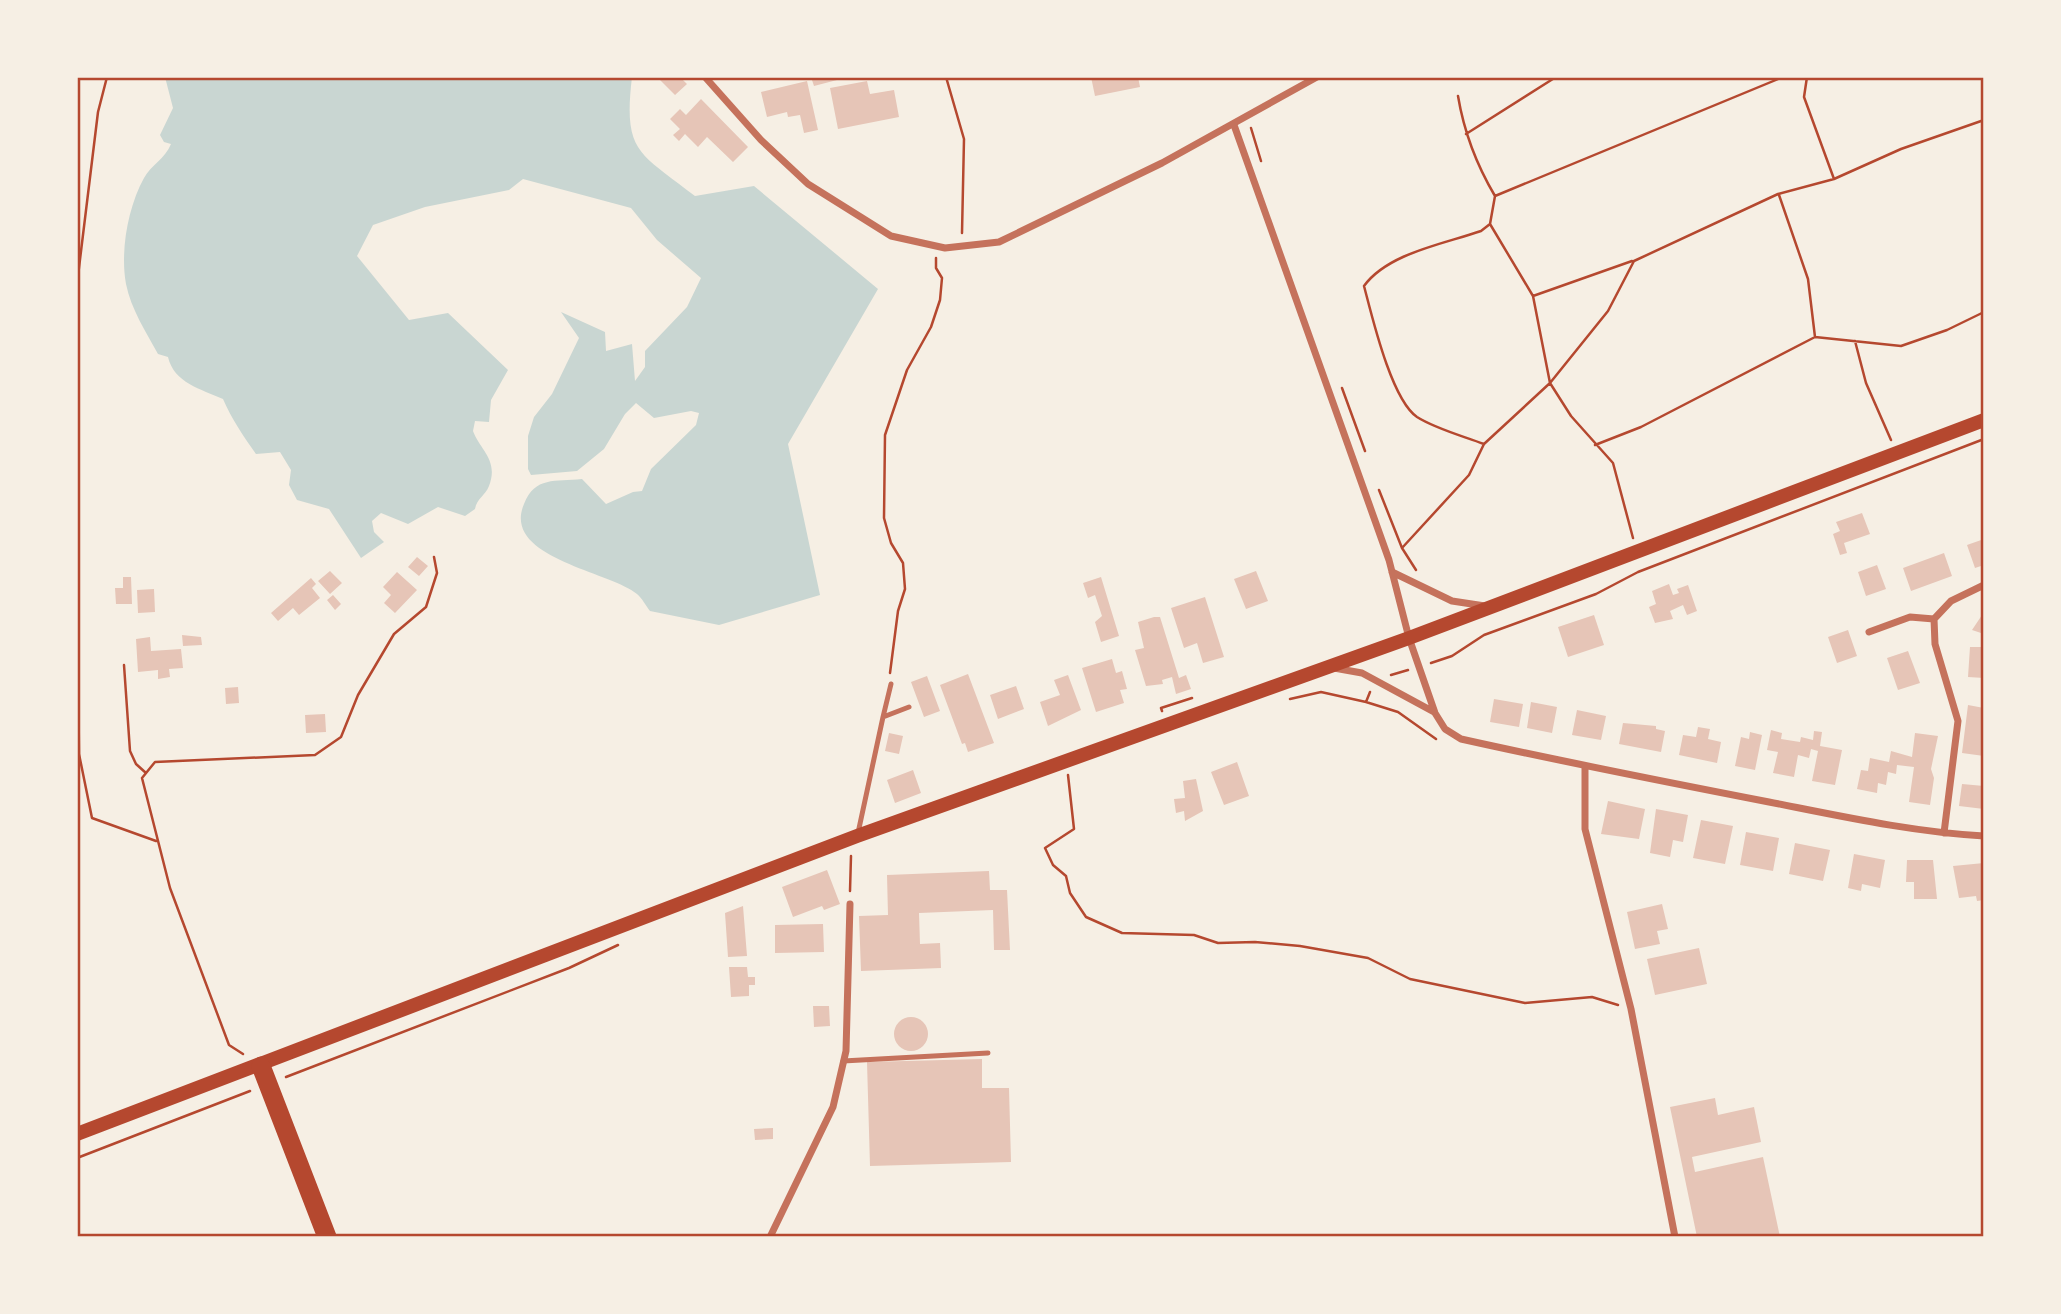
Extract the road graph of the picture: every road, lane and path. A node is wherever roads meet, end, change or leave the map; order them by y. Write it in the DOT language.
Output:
graph roads {
  1 [pos="107,77"];
  2 [pos="705,77"];
  3 [pos="946,77"];
  4 [pos="1317,77"];
  5 [pos="1556,77"];
  6 [pos="1783,77"];
  7 [pos="1807,77"];
  8 [pos="1458,96"];
  9 [pos="1247,117"];
  10 [pos="1984,120"];
  11 [pos="1234,125"];
  12 [pos="1466,134"];
  13 [pos="1264,169"];
  14 [pos="1834,179"];
  15 [pos="1778,194"];
  16 [pos="1495,196"];
  17 [pos="1490,224"];
  18 [pos="936,244"];
  19 [pos="961,247"];
  20 [pos="1634,261"];
  21 [pos="77,284"];
  22 [pos="1533,296"];
  23 [pos="1984,312"];
  24 [pos="1815,337"];
  25 [pos="1855,341"];
  26 [pos="1340,382"];
  27 [pos="1550,383"];
  28 [pos="1984,419"];
  29 [pos="1984,439"];
  30 [pos="1484,444"];
  31 [pos="1595,444"];
  32 [pos="1895,453"];
  33 [pos="1367,460"];
  34 [pos="1375,481"];
  35 [pos="1402,548"];
  36 [pos="1637,551"];
  37 [pos="434,556"];
  38 [pos="1392,572"];
  39 [pos="1418,574"];
  40 [pos="77,579"];
  41 [pos="1984,585"];
  42 [pos="1486,606"];
  43 [pos="1934,619"];
  44 [pos="1868,632"];
  45 [pos="1409,638"];
  46 [pos="124,665"];
  47 [pos="1327,666"];
  48 [pos="1420,666"];
  49 [pos="1379,683"];
  50 [pos="891,684"];
  51 [pos="1196,696"];
  52 [pos="1279,702"];
  53 [pos="1366,702"];
  54 [pos="909,707"];
  55 [pos="1161,708"];
  56 [pos="1435,713"];
  57 [pos="883,718"];
  58 [pos="1461,739"];
  59 [pos="1585,767"];
  60 [pos="1066,769"];
  61 [pos="146,773"];
  62 [pos="1944,833"];
  63 [pos="857,836"];
  64 [pos="1984,836"];
  65 [pos="156,841"];
  66 [pos="850,904"];
  67 [pos="1631,1009"];
  68 [pos="988,1052"];
  69 [pos="843,1061"];
  70 [pos="261,1066"];
  71 [pos="77,1135"];
  72 [pos="327,1237"];
  73 [pos="770,1237"];
  74 [pos="1675,1237"];
  1 -- 21 [label="path"];
  2 -- 18 [label="street"];
  3 -- 19 [label="path"];
  4 -- 9 [label="street"];
  5 -- 12 [label="path"];
  6 -- 16 [label="path"];
  7 -- 14 [label="path"];
  8 -- 12 [label="path"];
  9 -- 11 [label="street"];
  9 -- 13 [label="path"];
  10 -- 14 [label="path"];
  11 -- 19 [label="street"];
  11 -- 38 [label="street"];
  12 -- 16 [label="path"];
  14 -- 15 [label="path"];
  15 -- 20 [label="path"];
  15 -- 24 [label="path"];
  16 -- 17 [label="path"];
  17 -- 22 [label="path"];
  17 -- 30 [label="path"];
  18 -- 19 [label="street"];
  18 -- 50 [label="path"];
  20 -- 22 [label="path"];
  20 -- 27 [label="path"];
  22 -- 27 [label="path"];
  23 -- 25 [label="path"];
  24 -- 25 [label="path"];
  24 -- 31 [label="path"];
  25 -- 32 [label="path"];
  26 -- 33 [label="path"];
  27 -- 30 [label="path"];
  27 -- 31 [label="path"];
  28 -- 32 [label="main road"];
  29 -- 48 [label="path"];
  30 -- 35 [label="path"];
  31 -- 36 [label="path"];
  32 -- 36 [label="main road"];
  34 -- 35 [label="path"];
  35 -- 39 [label="path"];
  36 -- 42 [label="main road"];
  37 -- 61 [label="path"];
  38 -- 42 [label="street"];
  38 -- 45 [label="street"];
  40 -- 65 [label="path"];
  41 -- 43 [label="street"];
  42 -- 45 [label="main road"];
  43 -- 44 [label="street"];
  43 -- 62 [label="street"];
  45 -- 47 [label="main road"];
  45 -- 48 [label="street"];
  46 -- 61 [label="path"];
  47 -- 49 [label="street"];
  47 -- 63 [label="main road"];
  48 -- 49 [label="path"];
  48 -- 56 [label="street"];
  49 -- 53 [label="path"];
  49 -- 56 [label="street"];
  50 -- 57 [label="lane"];
  51 -- 55 [label="path"];
  52 -- 53 [label="path"];
  53 -- 58 [label="path"];
  54 -- 57 [label="lane"];
  56 -- 58 [label="street"];
  57 -- 63 [label="lane"];
  58 -- 59 [label="street"];
  59 -- 62 [label="street"];
  59 -- 67 [label="street"];
  60 -- 67 [label="path"];
  61 -- 65 [label="path"];
  62 -- 64 [label="street"];
  63 -- 66 [label="path"];
  63 -- 70 [label="main road"];
  65 -- 70 [label="path"];
  66 -- 69 [label="street"];
  67 -- 74 [label="street"];
  68 -- 69 [label="lane"];
  69 -- 73 [label="street"];
  70 -- 71 [label="main road"];
  70 -- 72 [label="highway"];
}
